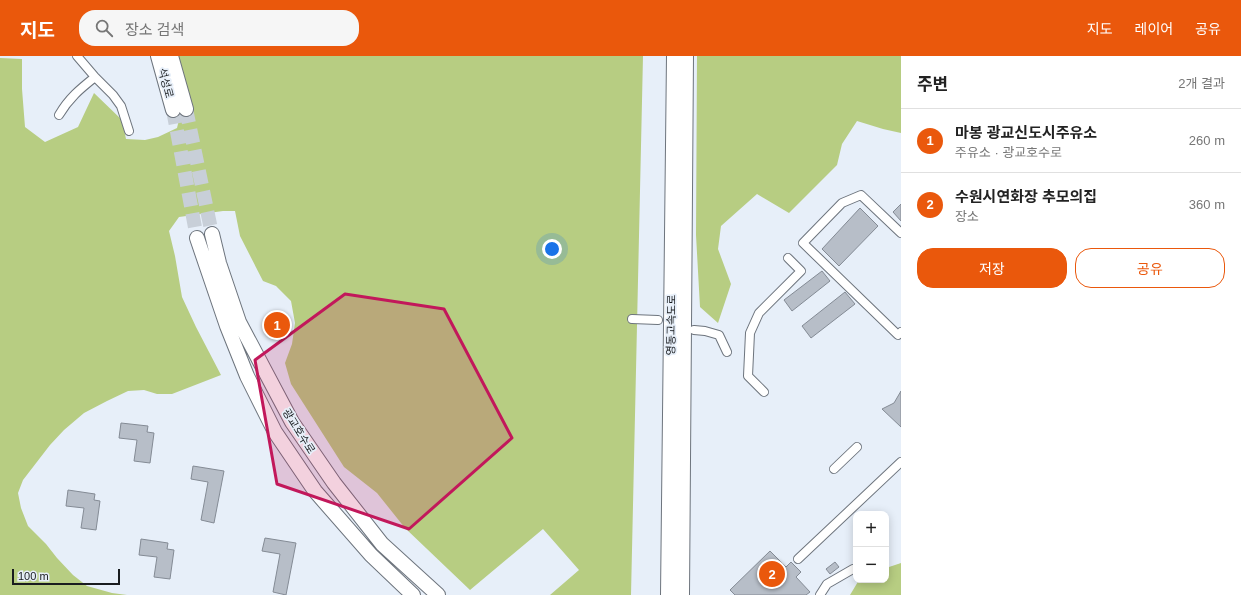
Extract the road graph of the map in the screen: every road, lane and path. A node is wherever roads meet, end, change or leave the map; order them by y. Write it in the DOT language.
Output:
graph roads {
  1 [pos="77,56"];
  2 [pos="158,56"];
  3 [pos="171,56"];
  4 [pos="674,56"];
  5 [pos="686,56"];
  6 [pos="95,78"];
  7 [pos="60,115"];
  8 [pos="129,131"];
  9 [pos="901,233"];
  10 [pos="212,234"];
  11 [pos="197,238"];
  12 [pos="788,258"];
  13 [pos="632,319"];
  14 [pos="658,320"];
  15 [pos="694,330"];
  16 [pos="901,332"];
  17 [pos="727,352"];
  18 [pos="764,392"];
  19 [pos="857,446"];
  20 [pos="901,462"];
  21 [pos="834,469"];
  22 [pos="798,559"];
  23 [pos="853,570"];
  24 [pos="413,595"];
  25 [pos="438,595"];
  26 [pos="668,595"];
  27 [pos="682,595"];
  28 [pos="820,595"];
  1 -- 6 [label="street"];
  2 -- 3 [label="highway, 석성로"];
  4 -- 26 [label="highway, 영동고속도로"];
  5 -- 27 [label="highway, 영동고속도로"];
  6 -- 7 [label="street"];
  6 -- 8 [label="street"];
  9 -- 16 [label="street"];
  10 -- 25 [label="highway, 광교호수로"];
  11 -- 24 [label="highway, 광교호수로"];
  12 -- 18 [label="street"];
  13 -- 14 [label="street"];
  15 -- 17 [label="street"];
  19 -- 21 [label="street"];
  20 -- 22 [label="street"];
  23 -- 28 [label="street"];
}
